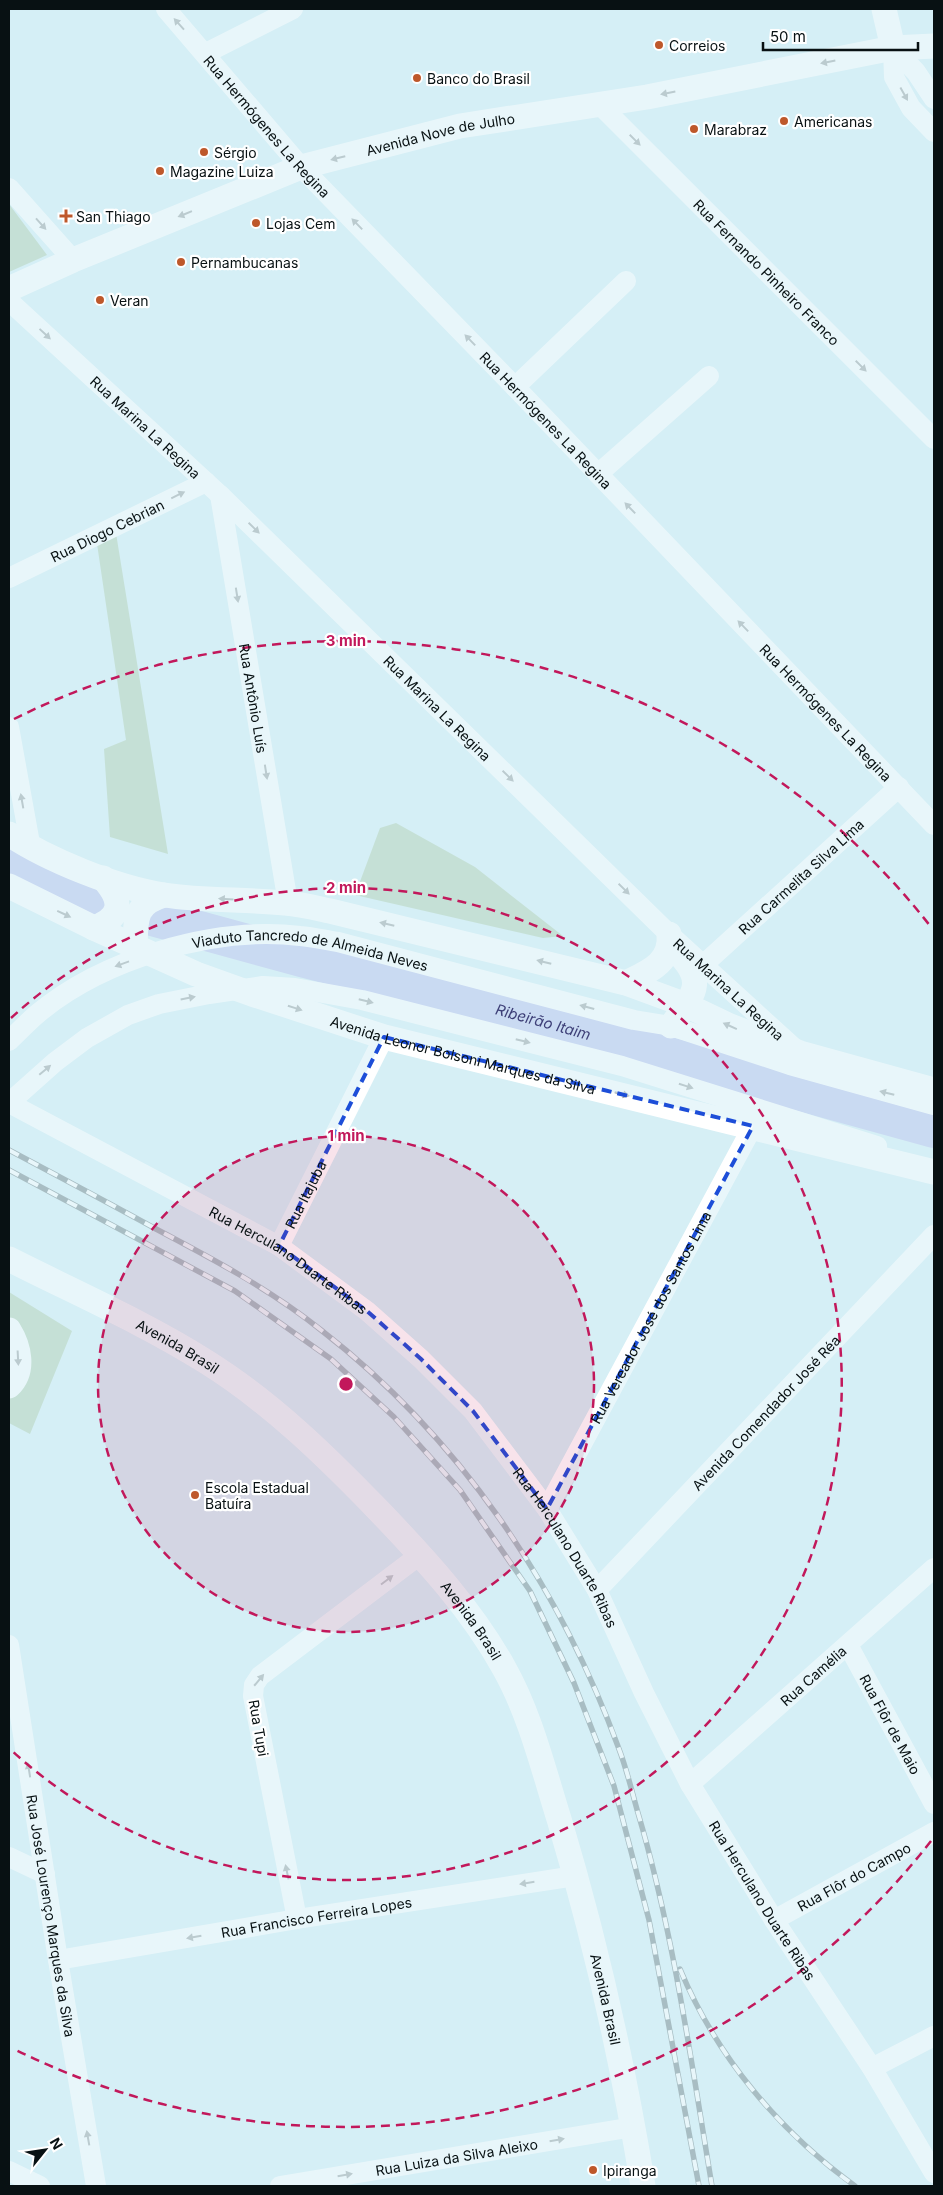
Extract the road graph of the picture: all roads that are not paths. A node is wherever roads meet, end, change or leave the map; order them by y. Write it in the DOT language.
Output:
graph roads {
  1 [pos="166,9"];
  2 [pos="293,9"];
  3 [pos="884,9"];
  4 [pos="934,46"];
  5 [pos="893,48"];
  6 [pos="206,53"];
  7 [pos="934,99"];
  8 [pos="600,105"];
  9 [pos="934,132"];
  10 [pos="301,167"];
  11 [pos="9,188"];
  12 [pos="73,260"];
  13 [pos="626,281"];
  14 [pos="9,289"];
  15 [pos="9,301"];
  16 [pos="709,376"];
  17 [pos="515,387"];
  18 [pos="934,439"];
  19 [pos="598,474"];
  20 [pos="213,488"];
  21 [pos="9,578"];
  22 [pos="9,727"];
  23 [pos="899,787"];
  24 [pos="934,825"];
  25 [pos="9,834"];
  26 [pos="31,849"];
  27 [pos="103,878"];
  28 [pos="9,886"];
  29 [pos="164,895"];
  30 [pos="288,903"];
  31 [pos="94,928"];
  32 [pos="670,939"];
  33 [pos="135,946"];
  34 [pos="703,965"];
  35 [pos="626,983"];
  36 [pos="686,1005"];
  37 [pos="671,1026"];
  38 [pos="384,1037"];
  39 [pos="9,1041"];
  40 [pos="776,1044"];
  41 [pos="750,1053"];
  42 [pos="800,1053"];
  43 [pos="934,1090"];
  44 [pos="9,1103"];
  45 [pos="934,1105"];
  46 [pos="753,1126"];
  47 [pos="934,1162"];
  48 [pos="934,1172"];
  49 [pos="934,1236"];
  50 [pos="279,1246"];
  51 [pos="9,1259"];
  52 [pos="9,1330"];
  53 [pos="9,1386"];
  54 [pos="547,1509"];
  55 [pos="421,1554"];
  56 [pos="934,1568"];
  57 [pos="597,1590"];
  58 [pos="9,1645"];
  59 [pos="848,1645"];
  60 [pos="690,1784"];
  61 [pos="934,1804"];
  62 [pos="934,1832"];
  63 [pos="9,1857"];
  64 [pos="45,1874"];
  65 [pos="576,1876"];
  66 [pos="297,1920"];
  67 [pos="774,1920"];
  68 [pos="58,1960"];
  69 [pos="934,2036"];
  70 [pos="872,2068"];
  71 [pos="634,2127"];
  72 [pos="933,2168"];
  73 [pos="9,2171"];
  74 [pos="40,2186"];
  75 [pos="96,2186"];
  76 [pos="280,2186"];
  77 [pos="643,2186"];
  6 -- 1 [label="street, Rua Hermógenes La Regina, one-way"];
  2 -- 6 [label="street"];
  3 -- 5 [label="main road"];
  4 -- 5 [label="main road, Avenida Nove de Julho"];
  5 -- 7 [label="street"];
  5 -- 8 [label="main road, Avenida Nove de Julho, one-way"];
  5 -- 9 [label="street, one-way"];
  6 -- 10 [label="street, Rua Hermógenes La Regina"];
  8 -- 10 [label="main road, Avenida Nove de Julho, one-way"];
  8 -- 18 [label="street, Rua Fernando Pinheiro Franco, one-way"];
  10 -- 12 [label="main road, Avenida Nove de Julho, one-way"];
  17 -- 10 [label="street, Rua Hermógenes La Regina, one-way"];
  11 -- 12 [label="street, one-way"];
  12 -- 14 [label="main road, Avenida Nove de Julho"];
  13 -- 17 [label="street"];
  15 -- 20 [label="street, Rua Marina La Regina, one-way"];
  16 -- 19 [label="street"];
  17 -- 19 [label="street, Rua Hermógenes La Regina"];
  23 -- 19 [label="street, Rua Hermógenes La Regina, one-way"];
  21 -- 20 [label="street, Rua Diogo Cebrian, one-way"];
  20 -- 30 [label="street, Rua Antônio Luís, one-way"];
  20 -- 32 [label="street, Rua Marina La Regina, one-way"];
  26 -- 22 [label="street, one-way"];
  23 -- 24 [label="street, Rua Hermógenes La Regina"];
  23 -- 34 [label="street, Rua Carmelita Silva Lima"];
  25 -- 26 [label="main road"];
  26 -- 27 [label="main road"];
  27 -- 29 [label="main road"];
  27 -- 31 [label="main road"];
  28 -- 31 [label="main road, Avenida Leonor Bolsoni Marques da Silva, one-way"];
  30 -- 29 [label="main road, one-way"];
  29 -- 33 [label="main road"];
  35 -- 30 [label="main road, one-way"];
  31 -- 33 [label="main road, Avenida Leonor Bolsoni Marques da Silva"];
  32 -- 34 [label="street, Rua Marina La Regina"];
  32 -- 35 [label="main road"];
  32 -- 36 [label="main road"];
  33 -- 38 [label="main road, Avenida Leonor Bolsoni Marques da Silva, one-way"];
  34 -- 42 [label="street, Rua Marina La Regina"];
  35 -- 36 [label="main road"];
  36 -- 37 [label="main road"];
  40 -- 36 [label="main road, one-way"];
  37 -- 39 [label="street, Viaduto Tancredo de Almeida Neves, one-way"];
  37 -- 41 [label="street"];
  38 -- 46 [label="main road, Avenida Leonor Bolsoni Marques da Silva, one-way"];
  38 -- 50 [label="street, Rua Itajuba"];
  40 -- 41 [label="main road"];
  40 -- 42 [label="main road"];
  45 -- 41 [label="street, one-way"];
  42 -- 43 [label="main road"];
  44 -- 47 [label="street, one-way"];
  44 -- 50 [label="street, Rua Herculano Duarte Ribas"];
  46 -- 48 [label="main road, Avenida Leonor Bolsoni Marques da Silva"];
  46 -- 54 [label="street, Rua Vereador José dos Santos Lima"];
  49 -- 57 [label="street, Avenida Comendador José Réa"];
  50 -- 54 [label="street, Rua Herculano Duarte Ribas"];
  51 -- 55 [label="main road, Avenida Brasil"];
  52 -- 53 [label="main road, one-way"];
  54 -- 57 [label="street, Rua Herculano Duarte Ribas"];
  55 -- 65 [label="main road, Avenida Brasil"];
  66 -- 55 [label="street, Rua Tupi, one-way"];
  56 -- 59 [label="street, Rua Camélia"];
  57 -- 60 [label="street, Rua Herculano Duarte Ribas"];
  64 -- 58 [label="street, Rua José Lourenço Marques da Silva, one-way"];
  59 -- 60 [label="street, Rua Camélia"];
  59 -- 61 [label="street, Rua Flôr de Maio"];
  60 -- 67 [label="street, Rua Herculano Duarte Ribas"];
  62 -- 67 [label="street, Rua Flôr do Campo"];
  63 -- 64 [label="street"];
  64 -- 68 [label="street, Rua José Lourenço Marques da Silva"];
  65 -- 66 [label="street, Rua Francisco Ferreira Lopes, one-way"];
  65 -- 71 [label="main road, Avenida Brasil"];
  66 -- 68 [label="street, Rua Francisco Ferreira Lopes, one-way"];
  67 -- 70 [label="street, Rua Herculano Duarte Ribas"];
  75 -- 68 [label="street, Rua José Lourenço Marques da Silva, one-way"];
  69 -- 70 [label="street"];
  70 -- 72 [label="street, Rua Herculano Duarte Ribas"];
  76 -- 71 [label="street, Rua Luiza da Silva Aleixo, one-way"];
  71 -- 77 [label="main road, Avenida Brasil"];
  73 -- 74 [label="street"];
}
